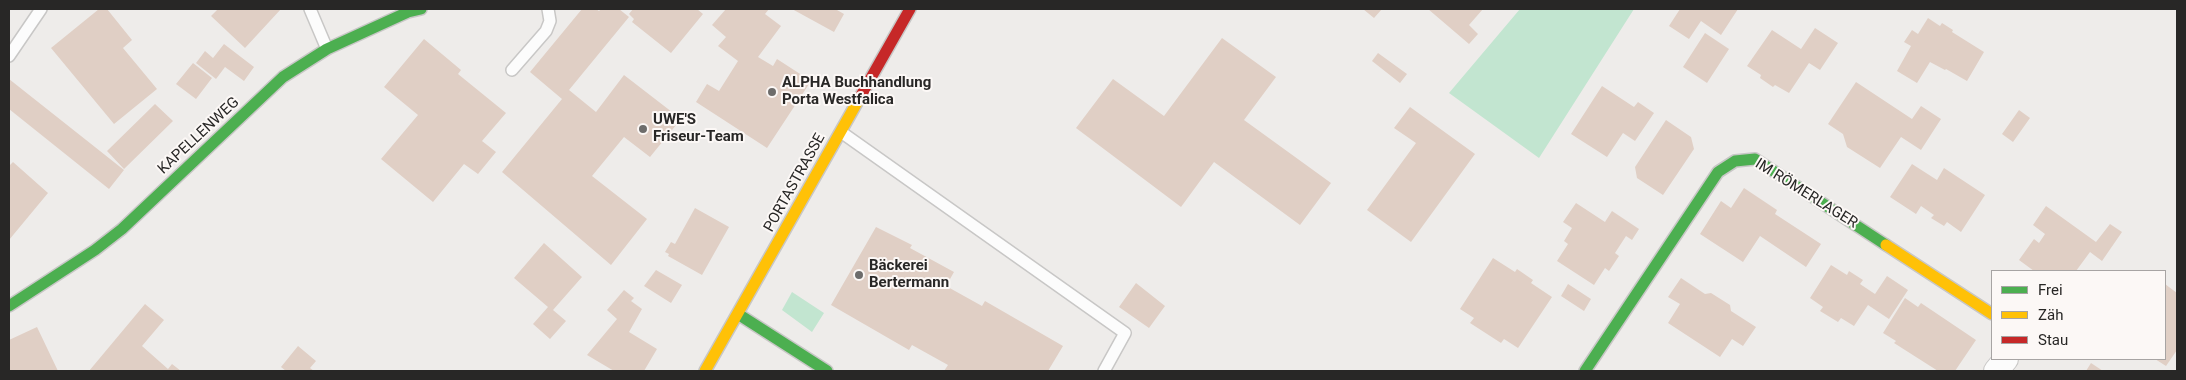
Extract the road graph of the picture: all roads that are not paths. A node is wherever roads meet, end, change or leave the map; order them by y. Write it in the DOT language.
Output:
graph roads {
  1 [pos="41,9"];
  2 [pos="310,9"];
  3 [pos="421,9"];
  4 [pos="548,9"];
  5 [pos="910,9"];
  6 [pos="327,49"];
  7 [pos="9,56"];
  8 [pos="512,70"];
  9 [pos="841,132"];
  10 [pos="9,306"];
  11 [pos="1991,313"];
  12 [pos="738,314"];
  13 [pos="2005,360"];
  14 [pos="706,371"];
  15 [pos="827,371"];
  16 [pos="1104,371"];
  17 [pos="1585,371"];
  18 [pos="1996,371"];
  1 -- 7 [label="lane"];
  2 -- 6 [label="lane"];
  3 -- 6 [label="street, KAPELLENWEG"];
  4 -- 8 [label="lane"];
  5 -- 9 [label="street, PORTASTRASSE"];
  6 -- 10 [label="street, KAPELLENWEG"];
  9 -- 12 [label="street, PORTASTRASSE"];
  9 -- 16 [label="lane"];
  11 -- 17 [label="street, IM RÖMERLAGER"];
  12 -- 14 [label="street, PORTASTRASSE"];
  12 -- 15 [label="street"];
  13 -- 18 [label="street"];
}
